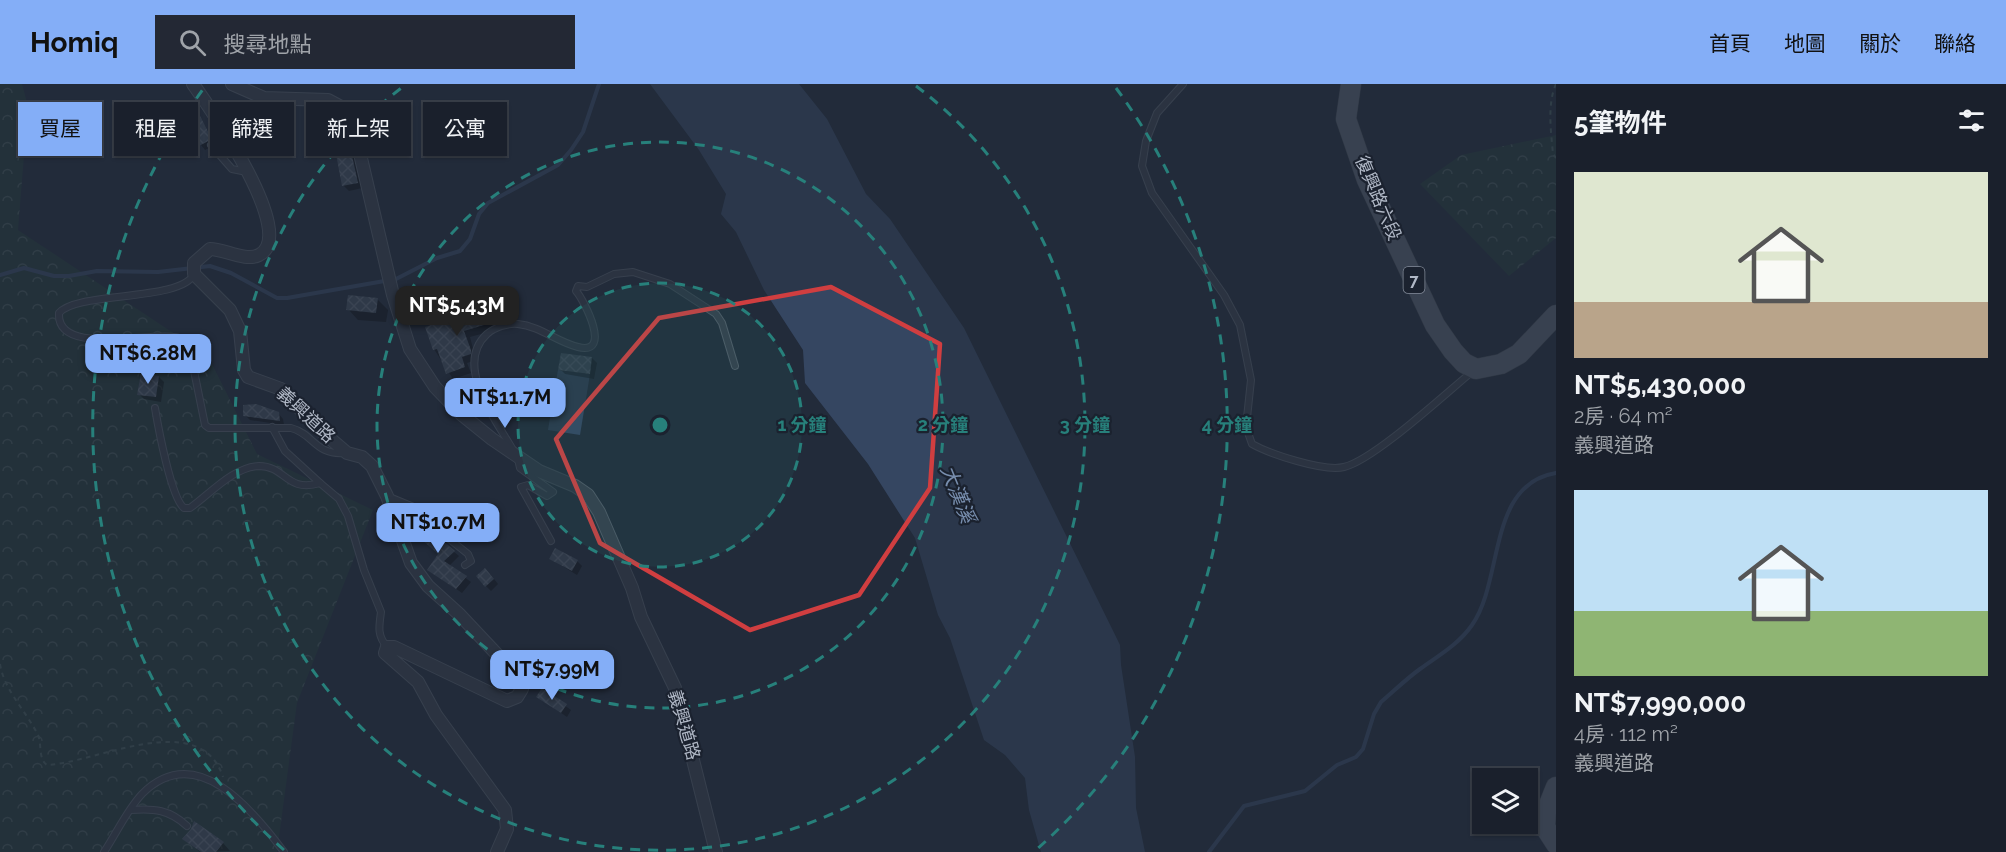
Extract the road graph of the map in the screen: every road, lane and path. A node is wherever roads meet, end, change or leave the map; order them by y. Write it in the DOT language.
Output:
graph roads {
  1 [pos="193,84"];
  2 [pos="232,84"];
  3 [pos="1183,84"];
  4 [pos="1351,84"];
  5 [pos="1556,84"];
  6 [pos="221,156"];
  7 [pos="1556,158"];
  8 [pos="250,173"];
  9 [pos="194,274"];
  10 [pos="1556,315"];
  11 [pos="735,366"];
  12 [pos="1476,369"];
  13 [pos="155,408"];
  14 [pos="272,427"];
  15 [pos="347,453"];
  16 [pos="518,457"];
  17 [pos="320,483"];
  18 [pos="387,496"];
  19 [pos="551,541"];
  20 [pos="465,565"];
  21 [pos="387,647"];
  22 [pos="0,664"];
  23 [pos="1556,787"];
  24 [pos="226,788"];
  25 [pos="132,810"];
  26 [pos="188,826"];
  27 [pos="1556,844"];
  28 [pos="104,852"];
  29 [pos="284,852"];
  30 [pos="497,852"];
  31 [pos="717,852"];
  1 -- 8 [label="street"];
  2 -- 16 [label="street, 義興道路"];
  3 -- 12 [label="lane"];
  4 -- 12 [label="main road, 復興路六段 / 7"];
  5 -- 7 [label="path"];
  6 -- 8 [label="lane"];
  8 -- 9 [label="street"];
  9 -- 14 [label="lane"];
  9 -- 15 [label="street, 義興道路"];
  10 -- 12 [label="main road"];
  11 -- 16 [label="lane"];
  13 -- 17 [label="lane"];
  14 -- 15 [label="lane"];
  14 -- 17 [label="lane"];
  15 -- 18 [label="street, 義興道路"];
  16 -- 19 [label="lane"];
  16 -- 31 [label="street, 義興道路"];
  17 -- 21 [label="lane"];
  18 -- 20 [label="lane"];
  18 -- 21 [label="street, 義興道路"];
  21 -- 30 [label="street"];
  22 -- 24 [label="path"];
  23 -- 27 [label="main road"];
  24 -- 25 [label="lane"];
  24 -- 29 [label="lane"];
  25 -- 26 [label="lane"];
  25 -- 28 [label="lane"];
}
